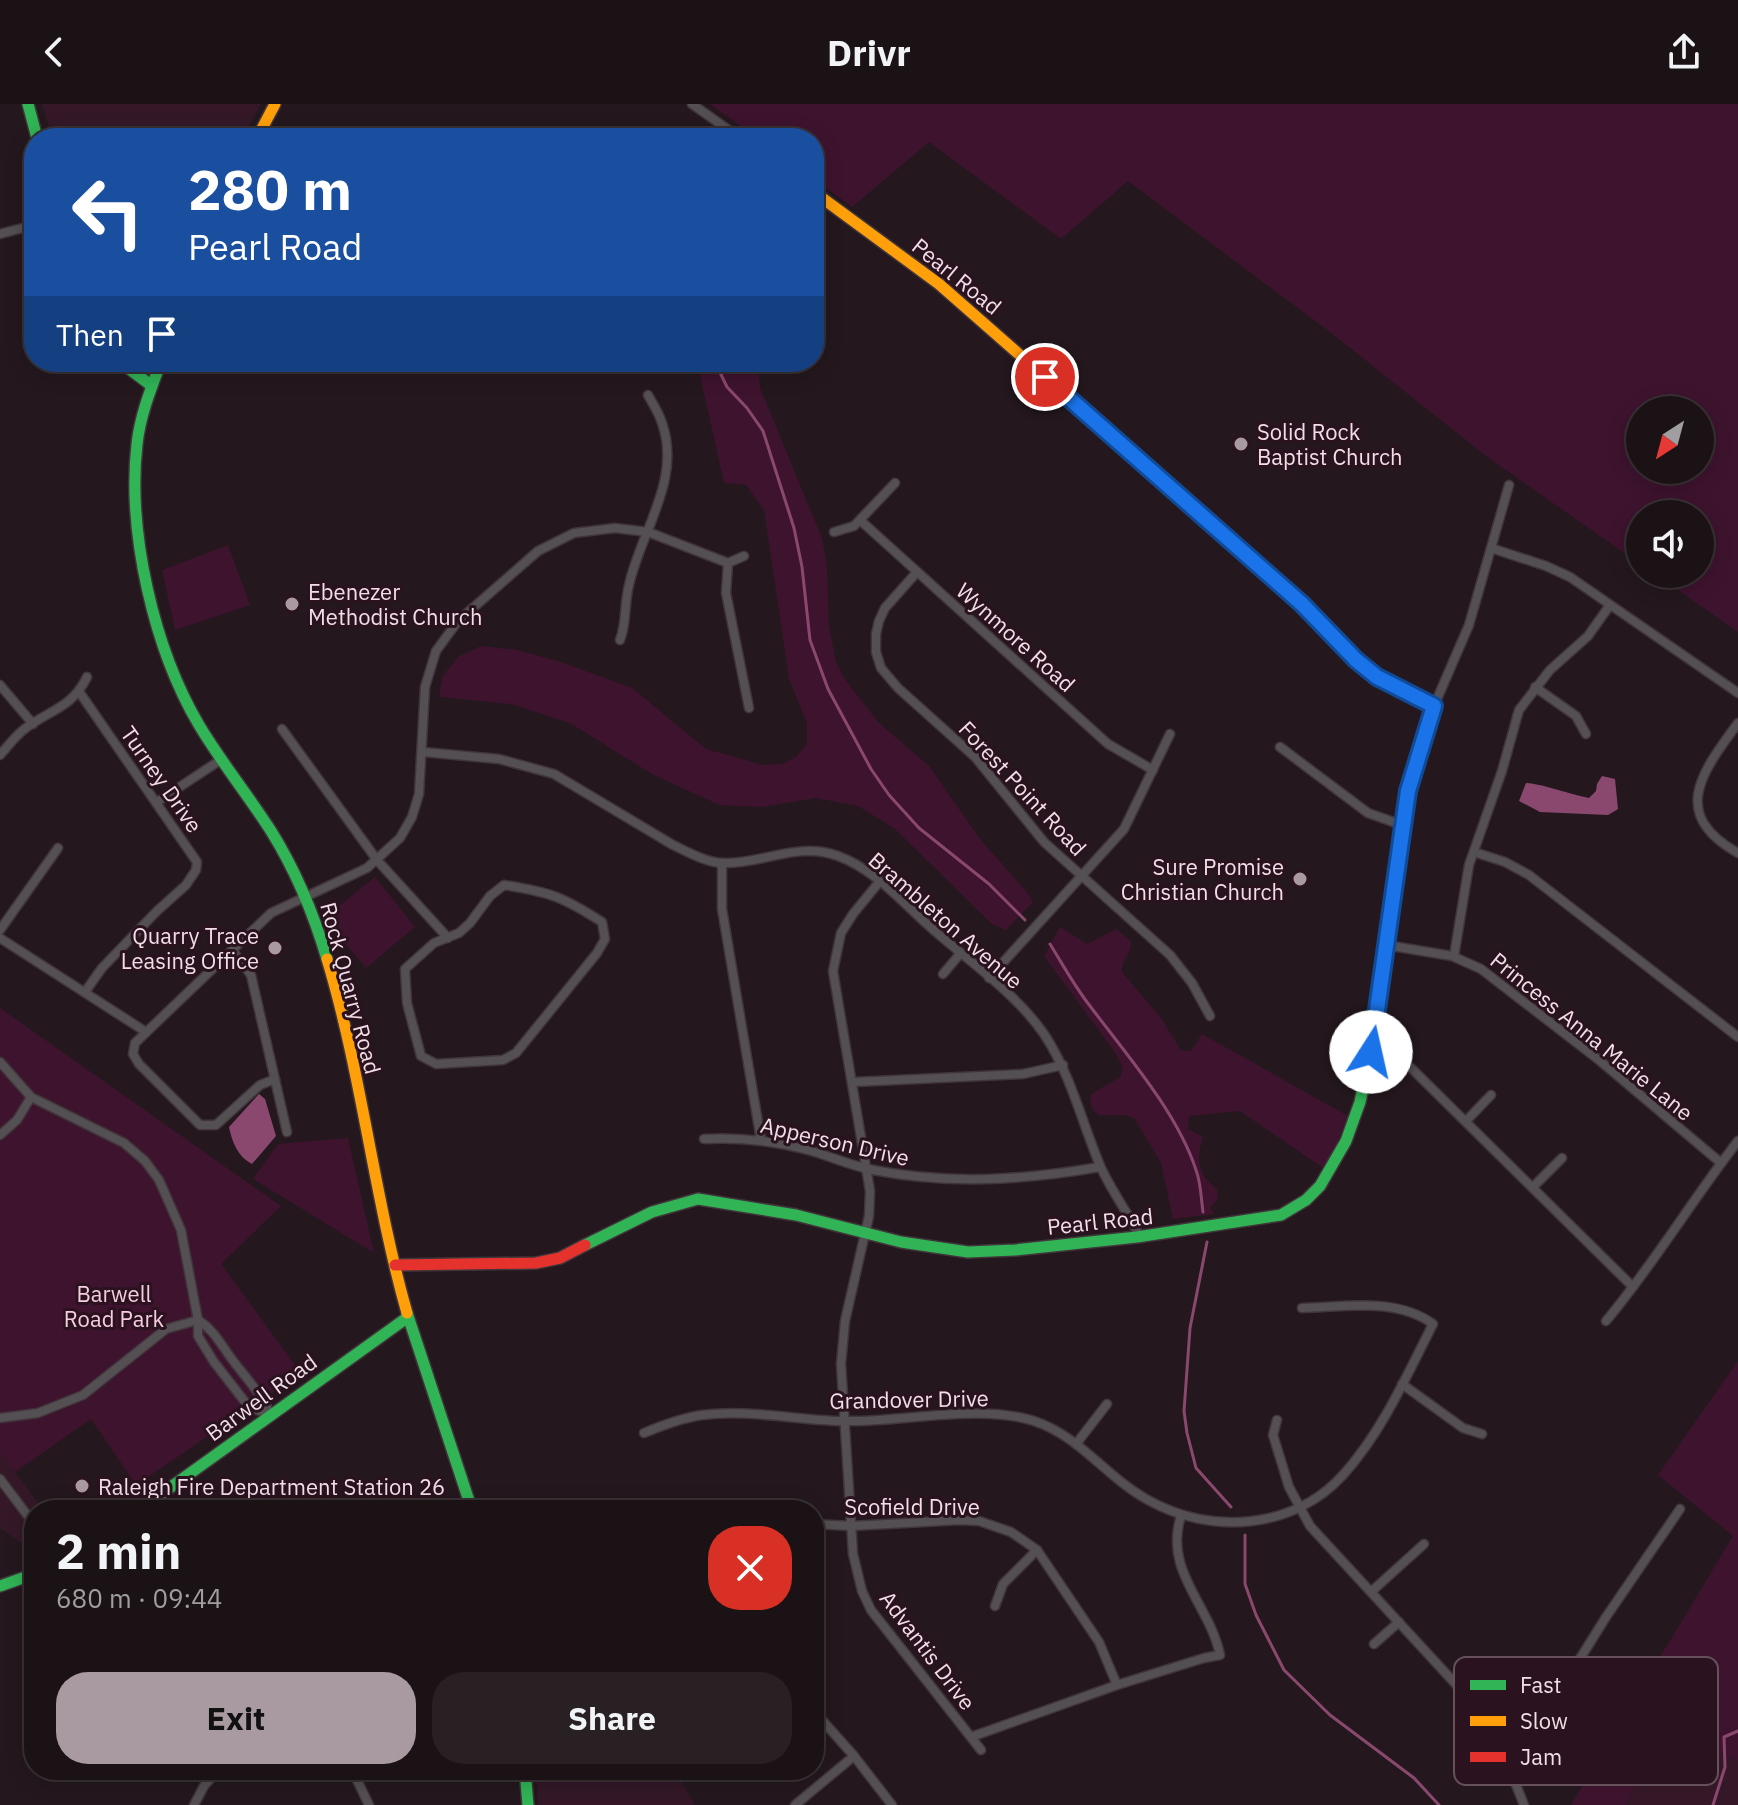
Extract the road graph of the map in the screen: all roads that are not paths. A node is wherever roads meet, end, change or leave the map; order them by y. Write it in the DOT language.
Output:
graph roads {
  1 [pos="28,104"];
  2 [pos="275,104"];
  3 [pos="692,104"];
  4 [pos="34,128"];
  5 [pos="262,128"];
  6 [pos="726,128"];
  7 [pos="824,199"];
  8 [pos="24,228"];
  9 [pos="0,234"];
  10 [pos="133,372"];
  11 [pos="157,372"];
  12 [pos="152,386"];
  13 [pos="648,395"];
  14 [pos="895,483"];
  15 [pos="1509,485"];
  16 [pos="861,521"];
  17 [pos="648,532"];
  18 [pos="834,532"];
  19 [pos="1491,548"];
  20 [pos="744,556"];
  21 [pos="728,563"];
  22 [pos="917,572"];
  23 [pos="1610,605"];
  24 [pos="620,640"];
  25 [pos="87,677"];
  26 [pos="0,685"];
  27 [pos="1535,687"];
  28 [pos="80,693"];
  29 [pos="1738,693"];
  30 [pos="1434,706"];
  31 [pos="749,708"];
  32 [pos="1738,723"];
  33 [pos="33,724"];
  34 [pos="282,729"];
  35 [pos="1170,734"];
  36 [pos="1586,734"];
  37 [pos="1280,747"];
  38 [pos="423,752"];
  39 [pos="0,755"];
  40 [pos="222,759"];
  41 [pos="1153,770"];
  42 [pos="157,802"];
  43 [pos="1402,825"];
  44 [pos="58,848"];
  45 [pos="1474,852"];
  46 [pos="1738,853"];
  47 [pos="377,860"];
  48 [pos="722,863"];
  49 [pos="1082,878"];
  50 [pos="880,881"];
  51 [pos="306,896"];
  52 [pos="0,930"];
  53 [pos="0,938"];
  54 [pos="448,938"];
  55 [pos="1386,945"];
  56 [pos="232,950"];
  57 [pos="960,954"];
  58 [pos="1454,956"];
  59 [pos="943,974"];
  60 [pos="989,978"];
  61 [pos="85,992"];
  62 [pos="1210,1016"];
  63 [pos="146,1032"];
  64 [pos="1738,1037"];
  65 [pos="1371,1052"];
  66 [pos="0,1062"];
  67 [pos="1063,1065"];
  68 [pos="275,1079"];
  69 [pos="854,1082"];
  70 [pos="1491,1095"];
  71 [pos="31,1097"];
  72 [pos="1466,1121"];
  73 [pos="287,1132"];
  74 [pos="0,1135"];
  75 [pos="704,1139"];
  76 [pos="761,1140"];
  77 [pos="1738,1141"];
  78 [pos="1562,1158"];
  79 [pos="1721,1163"];
  80 [pos="1100,1167"];
  81 [pos="868,1169"];
  82 [pos="1533,1187"];
  83 [pos="865,1234"];
  84 [pos="1140,1237"];
  85 [pos="395,1265"];
  86 [pos="1633,1287"];
  87 [pos="1302,1308"];
  88 [pos="408,1317"];
  89 [pos="198,1320"];
  90 [pos="1606,1321"];
  91 [pos="1402,1384"];
  92 [pos="1107,1404"];
  93 [pos="271,1415"];
  94 [pos="0,1418"];
  95 [pos="1277,1420"];
  96 [pos="844,1421"];
  97 [pos="644,1433"];
  98 [pos="1482,1434"];
  99 [pos="1076,1444"];
  100 [pos="0,1479"];
  101 [pos="153,1500"];
  102 [pos="469,1500"];
  103 [pos="1299,1506"];
  104 [pos="1680,1509"];
  105 [pos="24,1511"];
  106 [pos="1181,1516"];
  107 [pos="824,1525"];
  108 [pos="851,1526"];
  109 [pos="1424,1544"];
  110 [pos="1037,1550"];
  111 [pos="24,1578"];
  112 [pos="0,1586"];
  113 [pos="1372,1591"];
  114 [pos="995,1606"];
  115 [pos="1399,1622"];
  116 [pos="1374,1644"];
  117 [pos="1581,1657"];
  118 [pos="1454,1682"];
  119 [pos="1117,1685"];
  120 [pos="824,1722"];
  121 [pos="971,1737"];
  122 [pos="981,1750"];
  123 [pos="854,1756"];
  124 [pos="209,1780"];
  125 [pos="357,1780"];
  126 [pos="526,1780"];
  127 [pos="1516,1785"];
  128 [pos="194,1805"];
  129 [pos="369,1805"];
  130 [pos="528,1805"];
  131 [pos="795,1805"];
  132 [pos="892,1805"];
  133 [pos="1524,1805"];
  1 -- 4 [label="street"];
  2 -- 5 [label="street"];
  3 -- 6 [label="street"];
  7 -- 30 [label="street, Pearl Road"];
  8 -- 9 [label="street"];
  10 -- 12 [label="street"];
  11 -- 12 [label="street, Rock Quarry Road"];
  12 -- 40 [label="street, Rock Quarry Road"];
  13 -- 17 [label="street"];
  14 -- 16 [label="street"];
  15 -- 19 [label="street, Pearl Road"];
  16 -- 18 [label="street"];
  16 -- 22 [label="street, Wynmore Road"];
  17 -- 21 [label="street"];
  17 -- 24 [label="street"];
  17 -- 38 [label="street"];
  19 -- 23 [label="street"];
  19 -- 30 [label="street, Pearl Road"];
  20 -- 21 [label="street"];
  21 -- 31 [label="street"];
  22 -- 41 [label="street, Wynmore Road"];
  22 -- 49 [label="street, Forest Point Road"];
  23 -- 27 [label="street"];
  23 -- 29 [label="street"];
  25 -- 28 [label="street"];
  26 -- 33 [label="street"];
  27 -- 36 [label="street"];
  27 -- 45 [label="street"];
  28 -- 33 [label="street"];
  28 -- 42 [label="street, Turney Drive"];
  30 -- 43 [label="street, Pearl Road"];
  32 -- 46 [label="street"];
  33 -- 39 [label="street"];
  34 -- 47 [label="street"];
  35 -- 41 [label="street"];
  37 -- 43 [label="street"];
  38 -- 47 [label="street"];
  38 -- 48 [label="street, Brambleton Avenue"];
  40 -- 42 [label="street"];
  40 -- 51 [label="street, Rock Quarry Road"];
  41 -- 49 [label="street"];
  42 -- 61 [label="street, Turney Drive"];
  43 -- 55 [label="street, Pearl Road"];
  44 -- 52 [label="street"];
  45 -- 58 [label="street"];
  45 -- 64 [label="street"];
  47 -- 51 [label="street"];
  47 -- 54 [label="street"];
  48 -- 50 [label="street, Brambleton Avenue"];
  48 -- 76 [label="street"];
  49 -- 60 [label="street"];
  49 -- 62 [label="street, Forest Point Road"];
  50 -- 57 [label="street, Brambleton Avenue"];
  50 -- 69 [label="street, Advantis Drive"];
  51 -- 56 [label="street"];
  51 -- 85 [label="street, Rock Quarry Road"];
  53 -- 61 [label="street"];
  54 -- 54 [label="street"];
  55 -- 58 [label="street, Princess Anna Marie Lane"];
  55 -- 65 [label="street, Pearl Road"];
  56 -- 63 [label="street"];
  56 -- 68 [label="street"];
  57 -- 59 [label="street"];
  57 -- 60 [label="street, Brambleton Avenue"];
  58 -- 79 [label="street, Princess Anna Marie Lane"];
  60 -- 67 [label="street, Brambleton Avenue"];
  61 -- 63 [label="street"];
  63 -- 68 [label="street"];
  65 -- 72 [label="street"];
  65 -- 84 [label="street, Pearl Road"];
  66 -- 71 [label="street"];
  67 -- 69 [label="street"];
  67 -- 80 [label="street, Brambleton Avenue"];
  68 -- 73 [label="street"];
  69 -- 81 [label="street, Advantis Drive"];
  70 -- 72 [label="street"];
  71 -- 74 [label="street"];
  71 -- 89 [label="street"];
  72 -- 82 [label="street"];
  75 -- 76 [label="street, Apperson Drive"];
  76 -- 81 [label="street, Apperson Drive"];
  77 -- 79 [label="street"];
  78 -- 82 [label="street"];
  79 -- 86 [label="street"];
  80 -- 81 [label="street, Apperson Drive"];
  80 -- 84 [label="street, Brambleton Avenue"];
  81 -- 83 [label="street, Advantis Drive"];
  82 -- 86 [label="street"];
  83 -- 84 [label="street, Pearl Road"];
  83 -- 85 [label="street, Pearl Road"];
  83 -- 96 [label="street, Advantis Drive"];
  85 -- 88 [label="street, Rock Quarry Road"];
  86 -- 90 [label="street"];
  87 -- 91 [label="street, Grandover Drive"];
  88 -- 93 [label="street, Barwell Road"];
  88 -- 102 [label="street, Rock Quarry Road"];
  89 -- 93 [label="street"];
  89 -- 93 [label="street"];
  89 -- 94 [label="street"];
  91 -- 98 [label="street"];
  91 -- 103 [label="street, Grandover Drive"];
  92 -- 99 [label="street"];
  93 -- 101 [label="street, Barwell Road"];
  95 -- 103 [label="street"];
  96 -- 97 [label="street, Grandover Drive"];
  96 -- 99 [label="street, Grandover Drive"];
  96 -- 108 [label="street, Advantis Drive"];
  99 -- 106 [label="street, Grandover Drive"];
  100 -- 105 [label="street"];
  103 -- 106 [label="street, Grandover Drive"];
  103 -- 113 [label="street"];
  104 -- 117 [label="street"];
  106 -- 119 [label="street"];
  107 -- 108 [label="street, Scofield Drive"];
  108 -- 110 [label="street, Scofield Drive"];
  108 -- 121 [label="street, Advantis Drive"];
  109 -- 113 [label="street"];
  110 -- 114 [label="street"];
  110 -- 119 [label="street, Scofield Drive"];
  111 -- 112 [label="street"];
  113 -- 115 [label="street"];
  115 -- 116 [label="street"];
  115 -- 118 [label="street"];
  119 -- 121 [label="street"];
  120 -- 123 [label="street"];
  121 -- 122 [label="street, Advantis Drive"];
  123 -- 131 [label="street"];
  123 -- 132 [label="street"];
  124 -- 128 [label="street"];
  125 -- 129 [label="street"];
  126 -- 130 [label="street"];
  127 -- 133 [label="street"];
}
